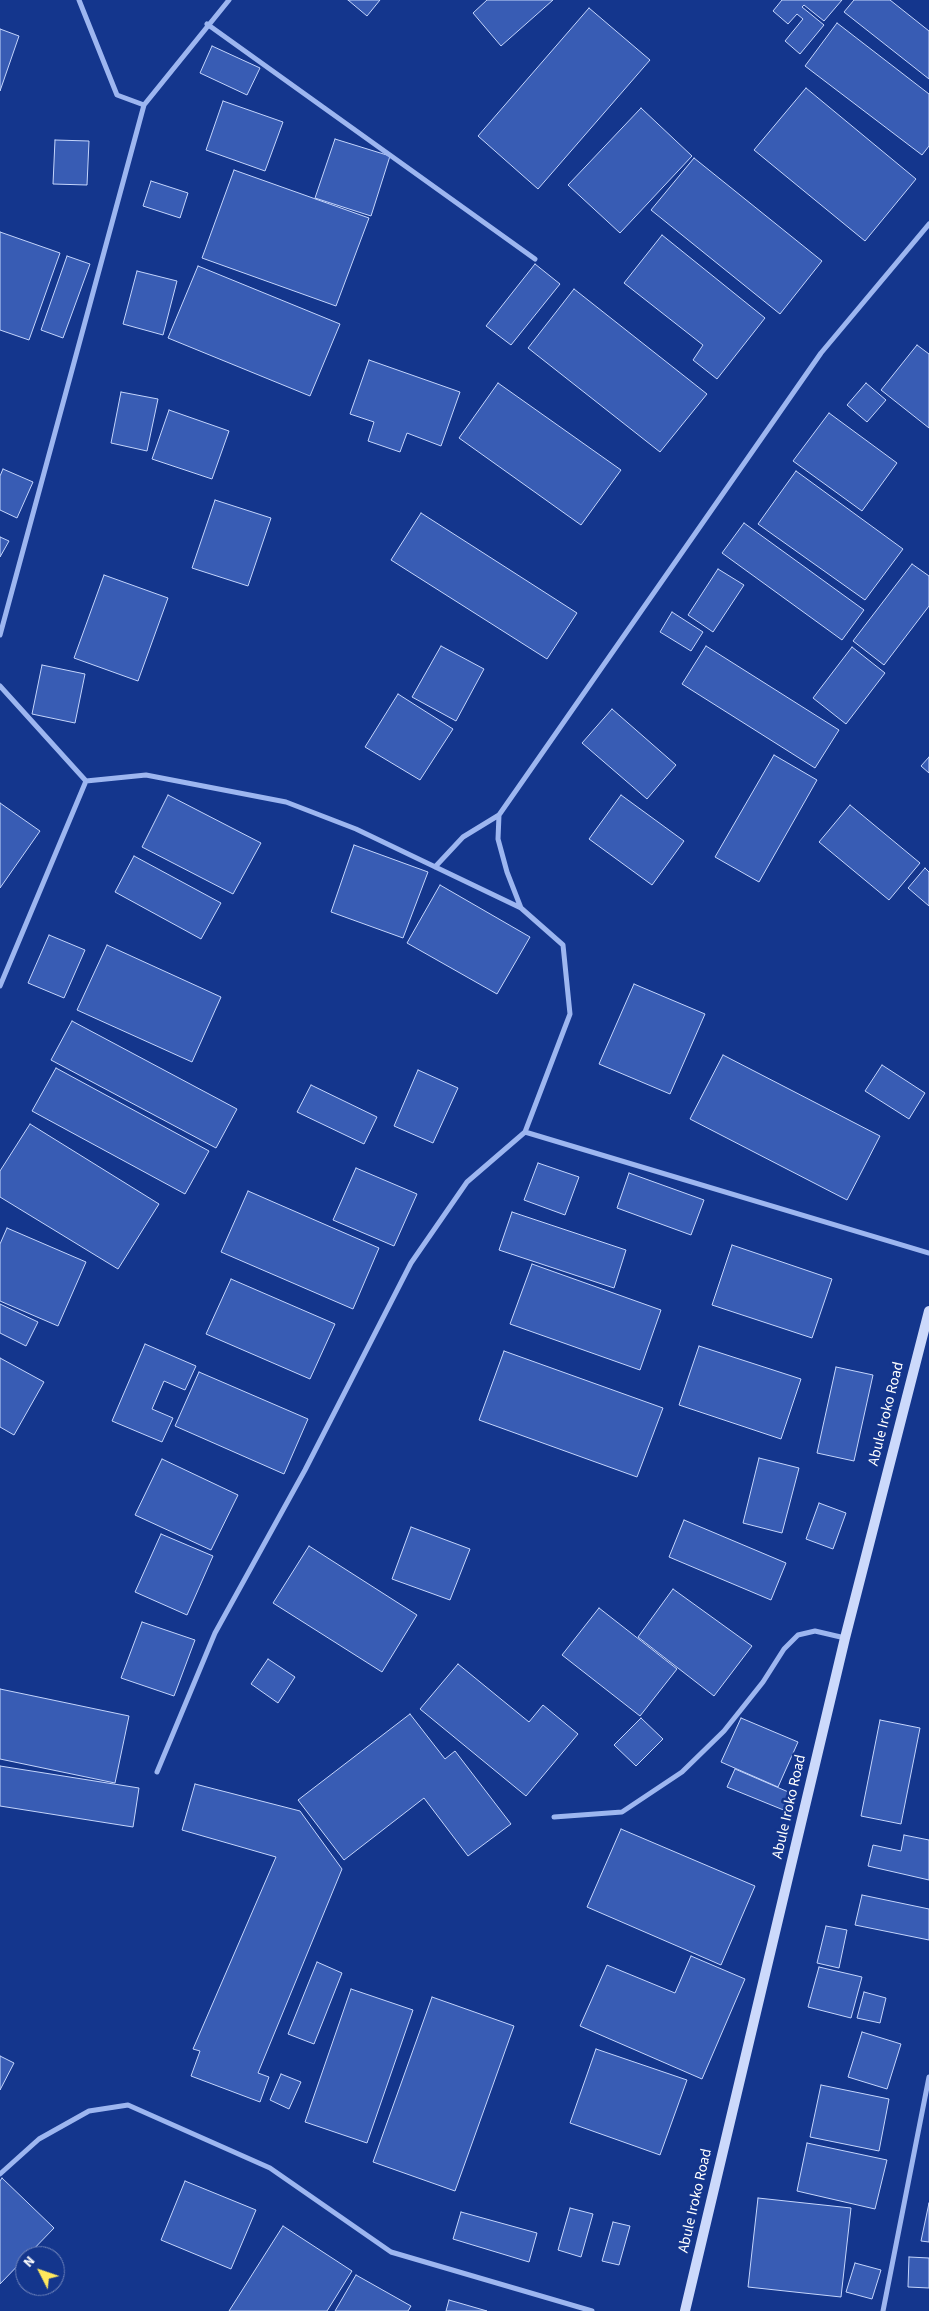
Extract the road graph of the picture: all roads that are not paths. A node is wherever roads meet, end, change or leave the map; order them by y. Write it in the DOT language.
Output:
graph roads {
  1 [pos="79,0"];
  2 [pos="229,0"];
  3 [pos="208,24"];
  4 [pos="144,105"];
  5 [pos="929,224"];
  6 [pos="535,259"];
  7 [pos="0,635"];
  8 [pos="0,686"];
  9 [pos="86,781"];
  10 [pos="499,815"];
  11 [pos="435,867"];
  12 [pos="521,908"];
  13 [pos="0,986"];
  14 [pos="525,1132"];
  15 [pos="929,1253"];
  16 [pos="929,1314"];
  17 [pos="845,1638"];
  18 [pos="157,1772"];
  19 [pos="554,1817"];
  20 [pos="929,2077"];
  21 [pos="0,2174"];
  22 [pos="592,2311"];
  23 [pos="685,2311"];
  24 [pos="883,2311"];
  1 -- 4 [label="street"];
  2 -- 3 [label="street"];
  3 -- 4 [label="street"];
  3 -- 6 [label="street"];
  4 -- 7 [label="street"];
  5 -- 10 [label="street"];
  8 -- 9 [label="street"];
  9 -- 11 [label="street"];
  9 -- 13 [label="street"];
  10 -- 11 [label="street"];
  10 -- 12 [label="street"];
  11 -- 12 [label="street"];
  12 -- 14 [label="street"];
  14 -- 15 [label="street"];
  14 -- 18 [label="street"];
  16 -- 17 [label="street, Abule Iroko Road"];
  17 -- 19 [label="street"];
  17 -- 23 [label="street, Abule Iroko Road"];
  20 -- 24 [label="street"];
  21 -- 22 [label="street"];
}
